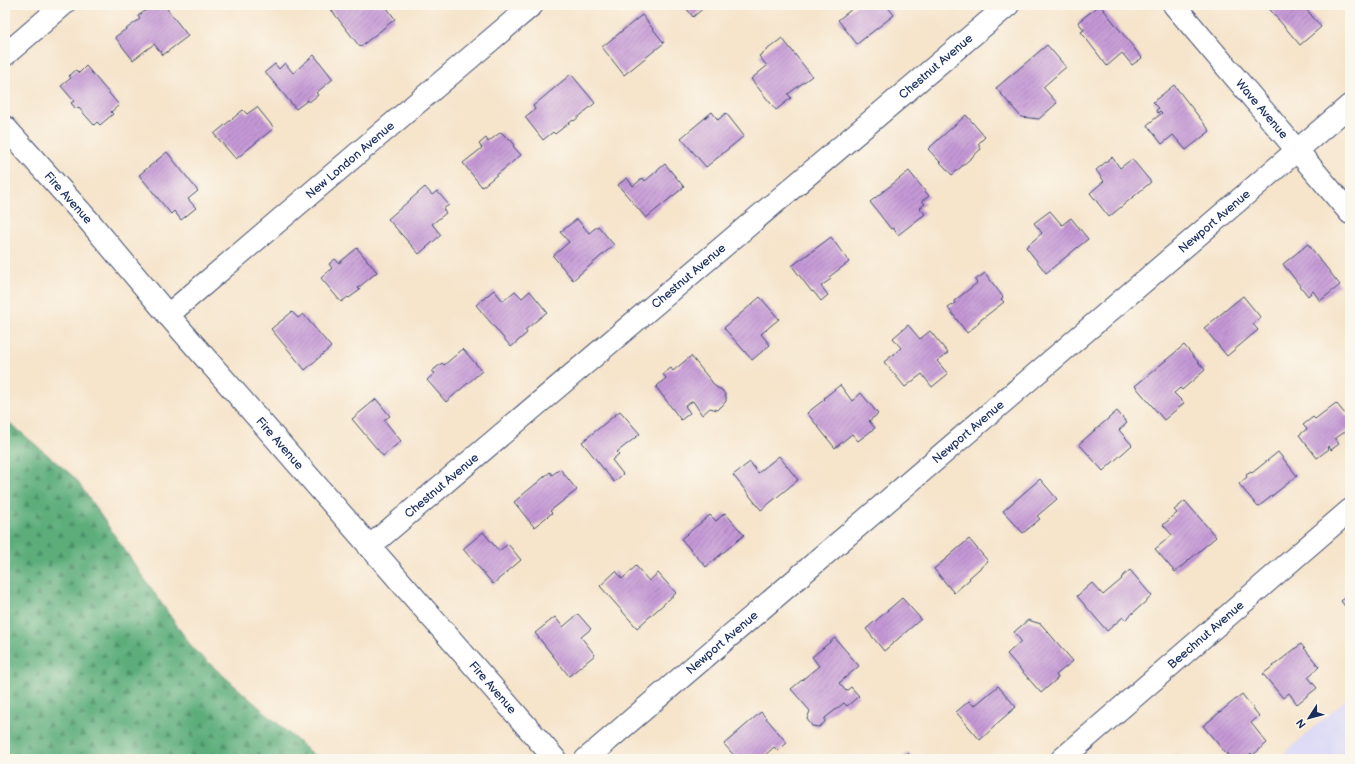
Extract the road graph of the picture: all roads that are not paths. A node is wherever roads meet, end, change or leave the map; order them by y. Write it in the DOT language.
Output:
graph roads {
  1 [pos="63,5"];
  2 [pos="532,5"];
  3 [pos="1008,5"];
  4 [pos="1174,5"];
  5 [pos="5,55"];
  6 [pos="1350,105"];
  7 [pos="5,127"];
  8 [pos="1297,151"];
  9 [pos="1350,213"];
  10 [pos="168,315"];
  11 [pos="1350,510"];
  12 [pos="370,546"];
  13 [pos="555,759"];
  14 [pos="586,759"];
  15 [pos="1062,759"];
  1 -- 5 [label="street"];
  2 -- 10 [label="street, New London Avenue"];
  3 -- 12 [label="street, Chestnut Avenue"];
  4 -- 8 [label="street, Wave Avenue"];
  6 -- 8 [label="street, Newport Avenue"];
  7 -- 10 [label="street, Fire Avenue"];
  8 -- 9 [label="street, Wave Avenue"];
  8 -- 14 [label="street, Newport Avenue"];
  10 -- 12 [label="street, Fire Avenue"];
  11 -- 15 [label="street, Beechnut Avenue"];
  12 -- 13 [label="street, Fire Avenue"];
}
